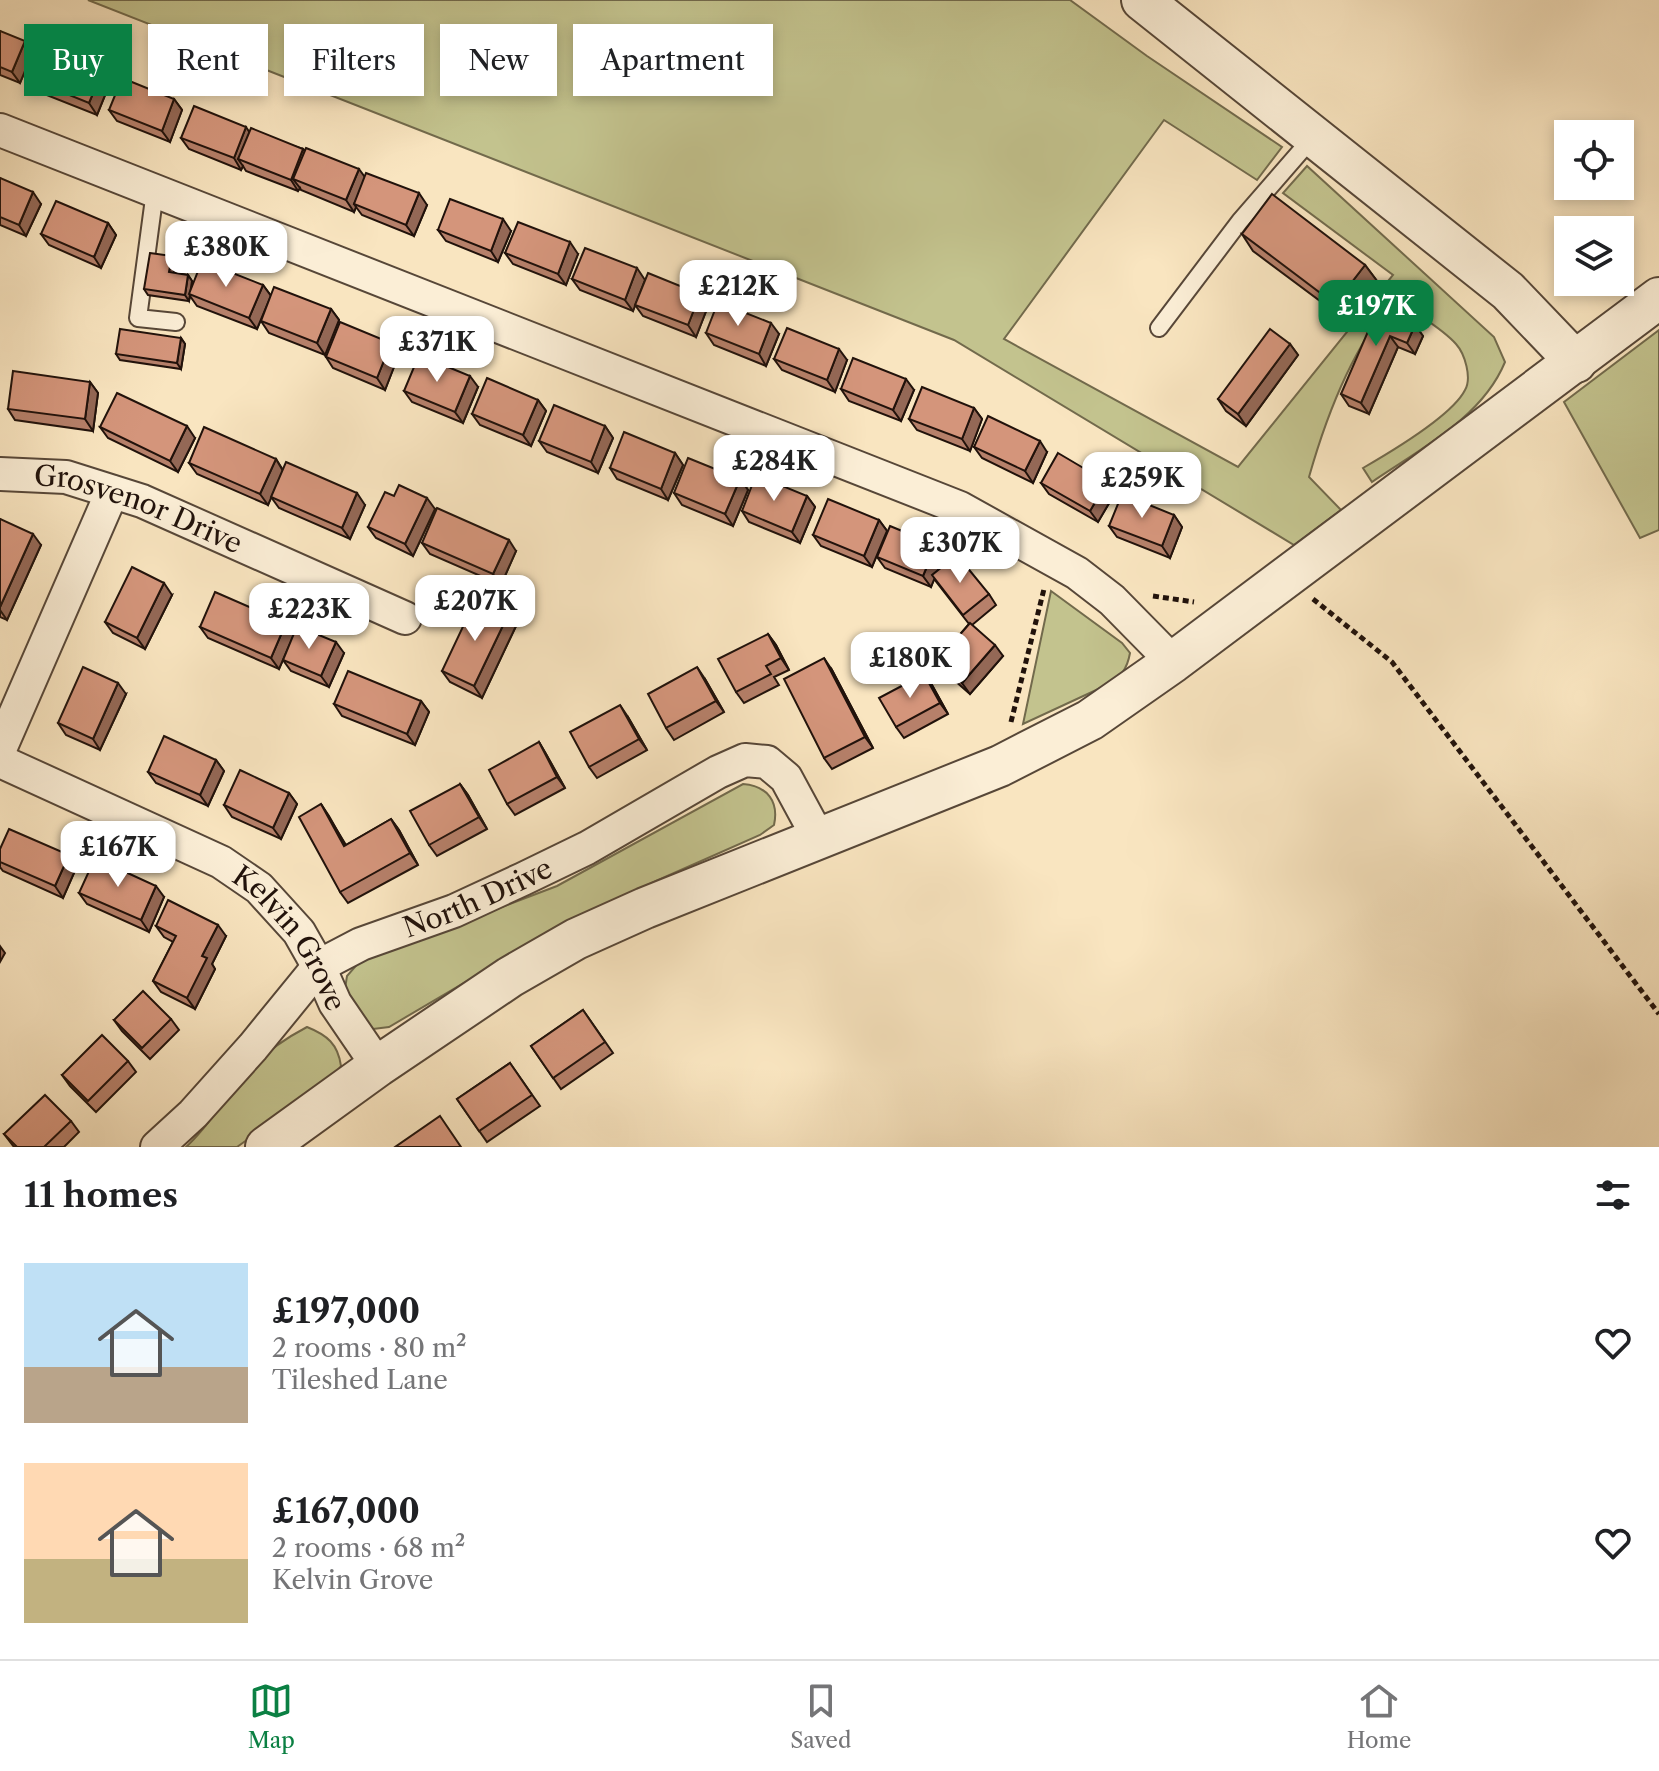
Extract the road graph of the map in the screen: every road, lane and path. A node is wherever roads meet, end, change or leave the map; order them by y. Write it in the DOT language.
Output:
graph roads {
  1 [pos="1142,0"];
  2 [pos="0,130"];
  3 [pos="1314,135"];
  4 [pos="155,191"];
  5 [pos="1659,298"];
  6 [pos="176,322"];
  7 [pos="1159,328"];
  8 [pos="1576,362"];
  9 [pos="0,474"];
  10 [pos="112,492"];
  11 [pos="1052,559"];
  12 [pos="1282,580"];
  13 [pos="1095,587"];
  14 [pos="1243,609"];
  15 [pos="405,618"];
  16 [pos="1173,662"];
  17 [pos="0,749"];
  18 [pos="0,761"];
  19 [pos="1000,766"];
  20 [pos="819,839"];
  21 [pos="319,966"];
  22 [pos="1659,1014"];
  23 [pos="378,1066"];
  24 [pos="157,1147"];
  25 [pos="266,1147"];
  1 -- 3 [label="street"];
  2 -- 4 [label="street"];
  3 -- 7 [label="lane"];
  3 -- 8 [label="street"];
  4 -- 6 [label="lane"];
  4 -- 11 [label="street"];
  5 -- 8 [label="street"];
  8 -- 12 [label="street"];
  9 -- 10 [label="street, Grosvenor Drive"];
  10 -- 15 [label="street, Grosvenor Drive"];
  10 -- 17 [label="street"];
  11 -- 13 [label="street"];
  11 -- 19 [label="path"];
  12 -- 14 [label="street"];
  12 -- 22 [label="path"];
  13 -- 14 [label="path"];
  13 -- 16 [label="street"];
  14 -- 16 [label="street"];
  16 -- 19 [label="street"];
  18 -- 21 [label="street, Kelvin Grove"];
  19 -- 20 [label="street"];
  20 -- 21 [label="street, North Drive"];
  20 -- 23 [label="street"];
  21 -- 23 [label="street, Kelvin Grove"];
  21 -- 24 [label="street, North Drive"];
  23 -- 25 [label="street"];
}
